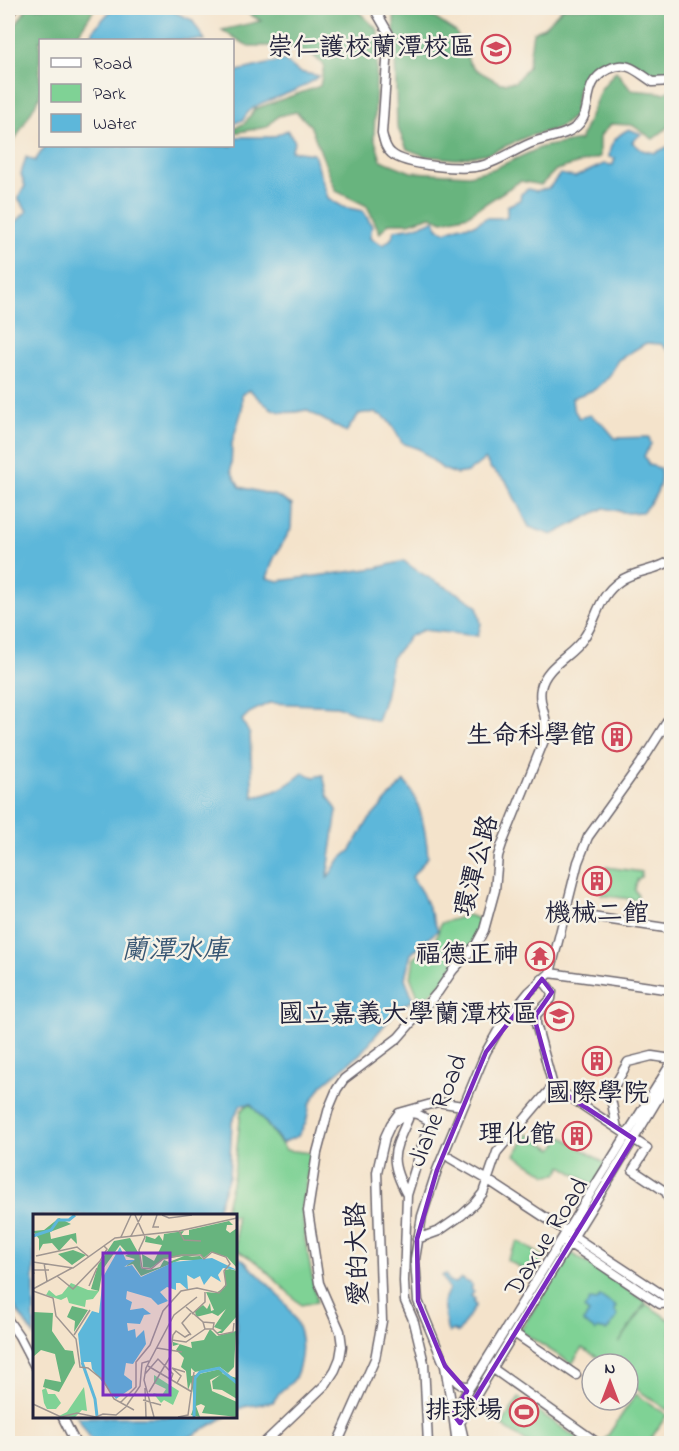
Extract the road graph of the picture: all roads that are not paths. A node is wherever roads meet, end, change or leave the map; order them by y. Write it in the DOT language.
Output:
graph roads {
  1 [pos="13,8"];
  2 [pos="374,8"];
  3 [pos="8,16"];
  4 [pos="672,81"];
  5 [pos="672,560"];
  6 [pos="672,714"];
  7 [pos="566,913"];
  8 [pos="672,929"];
  9 [pos="546,976"];
  10 [pos="672,990"];
  11 [pos="672,1060"];
  12 [pos="672,1075"];
  13 [pos="553,1086"];
  14 [pos="462,1106"];
  15 [pos="399,1113"];
  16 [pos="391,1124"];
  17 [pos="617,1128"];
  18 [pos="631,1137"];
  19 [pos="450,1158"];
  20 [pos="488,1180"];
  21 [pos="407,1195"];
  22 [pos="672,1205"];
  23 [pos="564,1236"];
  24 [pos="417,1239"];
  25 [pos="572,1241"];
  26 [pos="672,1302"];
  27 [pos="8,1320"];
  28 [pos="514,1334"];
  29 [pos="33,1363"];
  30 [pos="445,1366"];
  31 [pos="492,1368"];
  32 [pos="576,1375"];
  33 [pos="471,1385"];
  34 [pos="453,1414"];
  35 [pos="63,1418"];
  36 [pos="460,1423"];
  37 [pos="76,1443"];
  38 [pos="262,1443"];
  39 [pos="337,1443"];
  40 [pos="428,1443"];
  41 [pos="457,1443"];
  42 [pos="465,1443"];
  43 [pos="599,1443"];
  1 -- 3 [label="street"];
  2 -- 4 [label="street"];
  5 -- 38 [label="street, 環潭公路"];
  6 -- 7 [label="street, Jiahe Road"];
  7 -- 8 [label="street"];
  7 -- 9 [label="street, Jiahe Road"];
  9 -- 10 [label="street"];
  9 -- 13 [label="street"];
  9 -- 14 [label="street, Jiahe Road"];
  11 -- 17 [label="street"];
  11 -- 18 [label="street"];
  12 -- 18 [label="street, Daxue Road"];
  13 -- 17 [label="street"];
  13 -- 20 [label="street"];
  14 -- 15 [label="street"];
  14 -- 24 [label="street, Jiahe Road"];
  15 -- 16 [label="street, 愛的大路"];
  15 -- 21 [label="street"];
  16 -- 21 [label="street"];
  16 -- 39 [label="street, 愛的大路"];
  17 -- 18 [label="street"];
  18 -- 22 [label="street"];
  18 -- 23 [label="street"];
  18 -- 25 [label="street, Daxue Road"];
  19 -- 20 [label="street"];
  20 -- 23 [label="street"];
  20 -- 24 [label="street"];
  21 -- 40 [label="street"];
  23 -- 25 [label="street"];
  23 -- 33 [label="street"];
  24 -- 30 [label="street, Jiahe Road"];
  25 -- 26 [label="street"];
  25 -- 28 [label="street, Daxue Road"];
  27 -- 29 [label="street"];
  28 -- 31 [label="street, Daxue Road"];
  28 -- 32 [label="street"];
  30 -- 33 [label="street"];
  30 -- 34 [label="street, Jiahe Road"];
  31 -- 36 [label="street, Daxue Road"];
  31 -- 43 [label="street"];
  33 -- 34 [label="street"];
  34 -- 36 [label="street, Jiahe Road"];
  34 -- 41 [label="street"];
  35 -- 37 [label="street"];
  36 -- 42 [label="street"];
}
